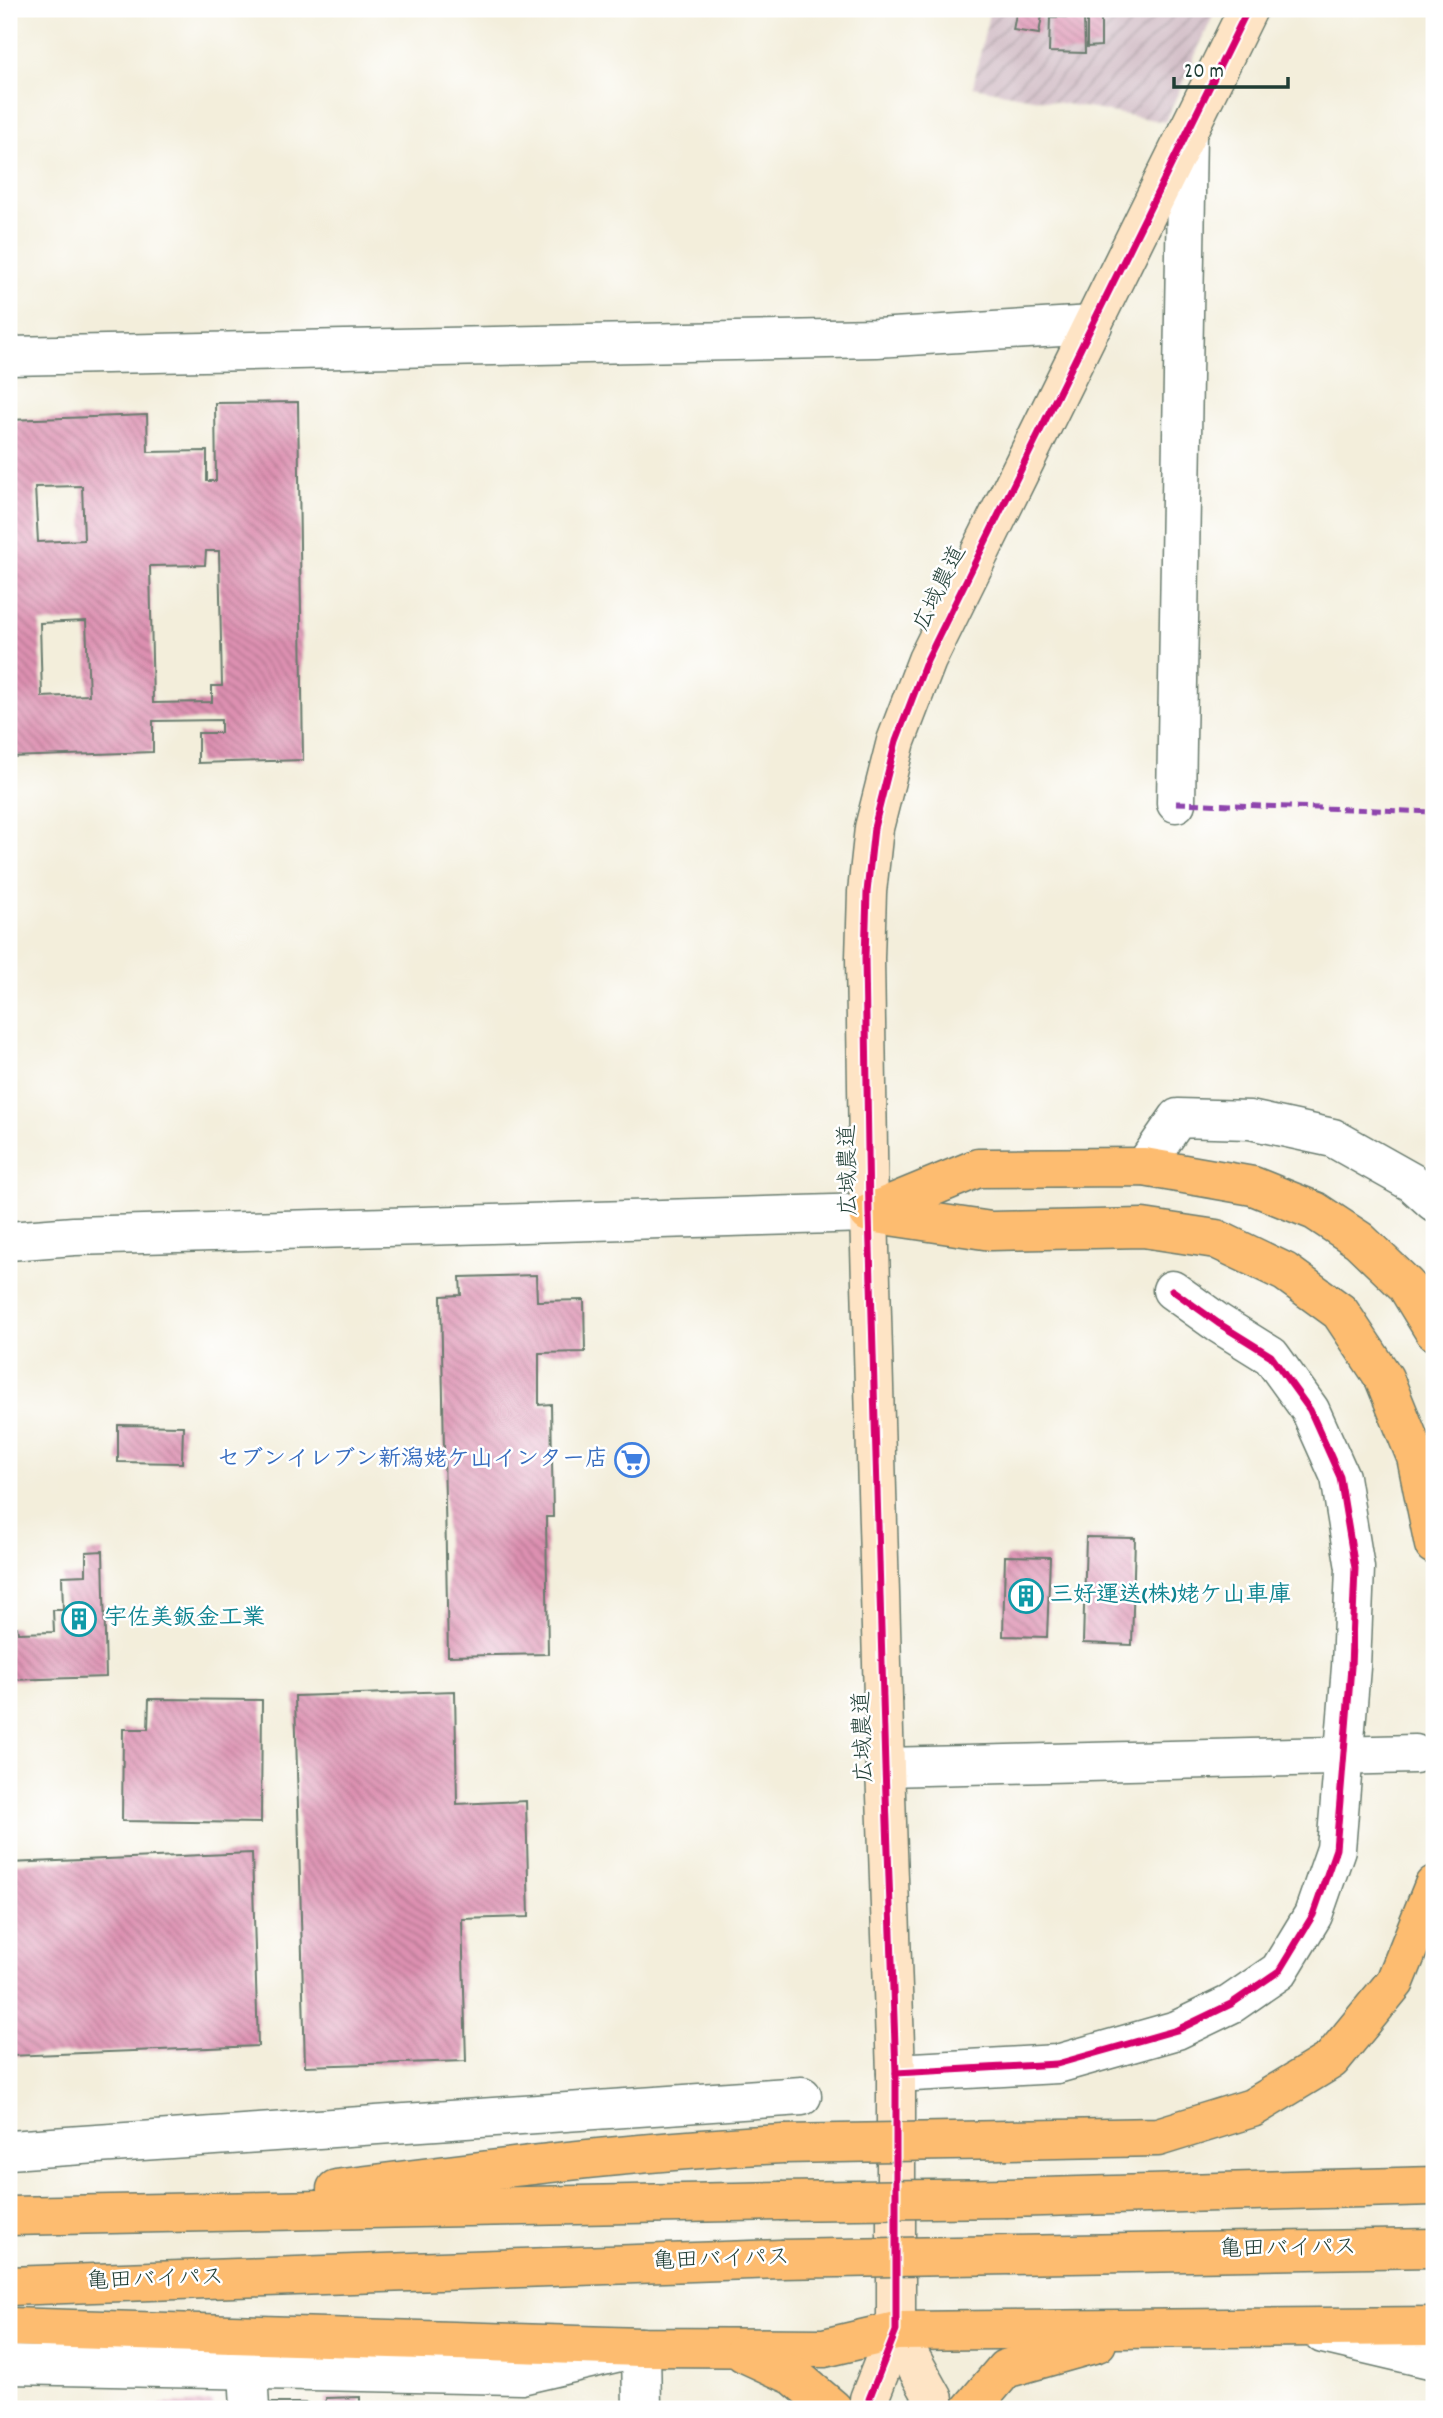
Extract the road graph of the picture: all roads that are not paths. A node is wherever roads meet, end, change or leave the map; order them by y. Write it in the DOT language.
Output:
graph roads {
  1 [pos="1248,9"];
  2 [pos="1187,132"];
  3 [pos="1093,326"];
  4 [pos="9,356"];
  5 [pos="1176,803"];
  6 [pos="1143,1167"];
  7 [pos="1434,1202"];
  8 [pos="870,1213"];
  9 [pos="9,1241"];
  10 [pos="1172,1290"];
  11 [pos="1434,1331"];
  12 [pos="1434,1545"];
  13 [pos="1415,1754"];
  14 [pos="1344,1755"];
  15 [pos="885,1767"];
  16 [pos="1434,1885"];
  17 [pos="896,2073"];
  18 [pos="802,2096"];
  19 [pos="9,2150"];
  20 [pos="1434,2186"];
  21 [pos="147,2213"];
  22 [pos="9,2216"];
  23 [pos="1434,2248"];
  24 [pos="9,2286"];
  25 [pos="1434,2326"];
  26 [pos="9,2327"];
  27 [pos="1297,2328"];
  28 [pos="1143,2329"];
  29 [pos="895,2331"];
  30 [pos="729,2346"];
  31 [pos="641,2347"];
  32 [pos="1434,2360"];
  33 [pos="9,2365"];
  34 [pos="248,2369"];
  35 [pos="250,2409"];
  36 [pos="642,2409"];
  37 [pos="833,2409"];
  38 [pos="870,2409"];
  39 [pos="934,2409"];
  40 [pos="971,2409"];
  1 -- 2 [label="street, 広域農道"];
  2 -- 3 [label="street, 広域農道"];
  2 -- 5 [label="street"];
  3 -- 4 [label="street"];
  3 -- 8 [label="street, 広域農道"];
  6 -- 7 [label="street"];
  6 -- 8 [label="highway"];
  6 -- 11 [label="highway"];
  8 -- 9 [label="street"];
  8 -- 12 [label="highway"];
  8 -- 15 [label="street, 広域農道"];
  10 -- 14 [label="street"];
  13 -- 14 [label="street"];
  14 -- 15 [label="street"];
  14 -- 17 [label="street"];
  15 -- 17 [label="street, 広域農道"];
  16 -- 21 [label="highway, bridge"];
  17 -- 29 [label="street, 広域農道"];
  18 -- 19 [label="street"];
  20 -- 21 [label="highway, bridge"];
  21 -- 22 [label="highway"];
  23 -- 24 [label="highway, 亀田バイパス, bridge"];
  25 -- 27 [label="highway"];
  26 -- 31 [label="highway"];
  27 -- 28 [label="highway"];
  27 -- 32 [label="street"];
  28 -- 29 [label="highway"];
  28 -- 40 [label="highway"];
  29 -- 30 [label="highway"];
  29 -- 38 [label="street, 広域農道"];
  29 -- 39 [label="street"];
  30 -- 31 [label="highway"];
  30 -- 37 [label="highway"];
  31 -- 34 [label="street"];
  31 -- 36 [label="street"];
  33 -- 34 [label="street"];
  34 -- 35 [label="street"];
}
